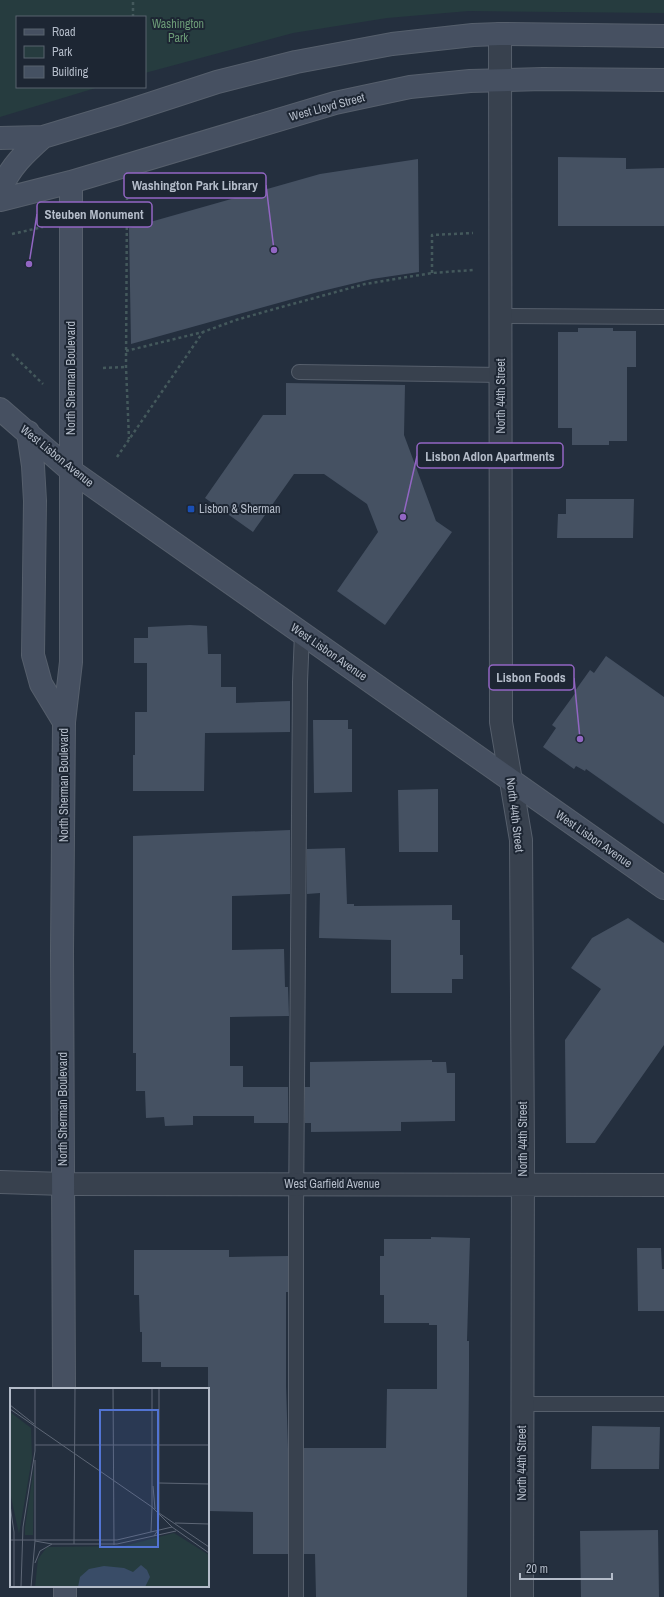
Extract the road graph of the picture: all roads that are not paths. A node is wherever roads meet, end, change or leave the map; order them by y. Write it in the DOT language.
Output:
graph roads {
  1 [pos="500,34"];
  2 [pos="664,36"];
  3 [pos="664,80"];
  4 [pos="501,81"];
  5 [pos="43,137"];
  6 [pos="0,138"];
  7 [pos="71,182"];
  8 [pos="0,190"];
  9 [pos="0,200"];
  10 [pos="500,316"];
  11 [pos="664,317"];
  12 [pos="299,372"];
  13 [pos="501,375"];
  14 [pos="0,409"];
  15 [pos="28,432"];
  16 [pos="70,470"];
  17 [pos="302,633"];
  18 [pos="64,722"];
  19 [pos="511,780"];
  20 [pos="664,888"];
  21 [pos="0,1182"];
  22 [pos="64,1184"];
  23 [pos="296,1184"];
  24 [pos="523,1185"];
  25 [pos="664,1186"];
  26 [pos="64,1388"];
  27 [pos="523,1404"];
  28 [pos="664,1404"];
  29 [pos="296,1597"];
  30 [pos="522,1597"];
  1 -- 2 [label="main road"];
  1 -- 4 [label="street, North 44th Street"];
  1 -- 5 [label="main road"];
  3 -- 4 [label="main road, West Lloyd Street"];
  4 -- 7 [label="main road, West Lloyd Street"];
  4 -- 10 [label="street, North 44th Street"];
  5 -- 6 [label="main road"];
  5 -- 8 [label="main road"];
  7 -- 9 [label="main road, West Lloyd Street"];
  7 -- 16 [label="main road, North Sherman Boulevard"];
  10 -- 11 [label="lane"];
  10 -- 13 [label="street, North 44th Street"];
  12 -- 13 [label="lane"];
  13 -- 19 [label="street, North 44th Street"];
  14 -- 15 [label="main road, West Lisbon Avenue"];
  15 -- 16 [label="main road, West Lisbon Avenue"];
  15 -- 18 [label="main road"];
  16 -- 17 [label="main road, West Lisbon Avenue"];
  16 -- 18 [label="main road, North Sherman Boulevard"];
  17 -- 19 [label="main road, West Lisbon Avenue"];
  17 -- 23 [label="lane"];
  18 -- 22 [label="main road, North Sherman Boulevard"];
  19 -- 20 [label="main road, West Lisbon Avenue"];
  19 -- 24 [label="street, North 44th Street"];
  21 -- 22 [label="street, West Garfield Avenue"];
  22 -- 23 [label="street, West Garfield Avenue"];
  22 -- 26 [label="main road, North Sherman Boulevard"];
  23 -- 24 [label="street, West Garfield Avenue"];
  23 -- 29 [label="lane"];
  24 -- 25 [label="street, West Garfield Avenue"];
  24 -- 27 [label="street, North 44th Street"];
  27 -- 28 [label="lane"];
  27 -- 30 [label="street, North 44th Street"];
}
